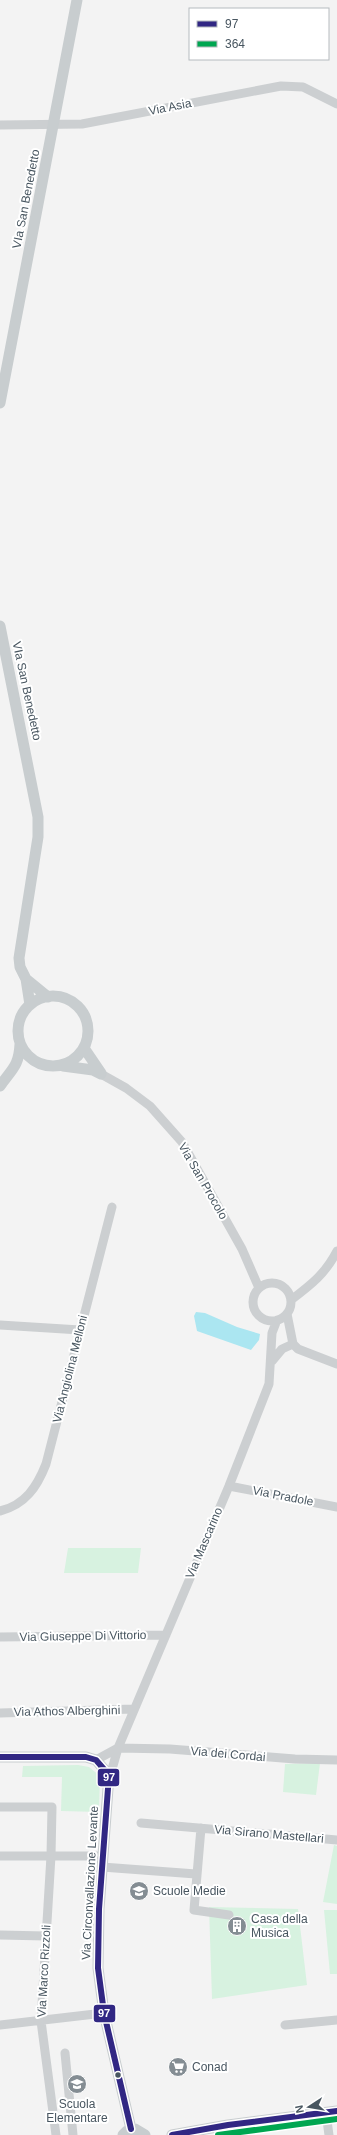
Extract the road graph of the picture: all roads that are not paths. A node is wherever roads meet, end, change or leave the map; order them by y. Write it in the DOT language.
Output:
graph roads {
  1 [pos="77,0"];
  2 [pos="337,104"];
  3 [pos="54,124"];
  4 [pos="0,125"];
  5 [pos="0,403"];
  6 [pos="0,626"];
  7 [pos="26,979"];
  8 [pos="48,997"];
  9 [pos="30,1006"];
  10 [pos="20,1044"];
  11 [pos="84,1048"];
  12 [pos="37,1062"];
  13 [pos="61,1066"];
  14 [pos="13,1070"];
  15 [pos="101,1074"];
  16 [pos="0,1086"];
  17 [pos="112,1207"];
  18 [pos="337,1251"];
  19 [pos="263,1286"];
  20 [pos="290,1296"];
  21 [pos="278,1318"];
  22 [pos="0,1325"];
  23 [pos="80,1330"];
  24 [pos="293,1344"];
  25 [pos="272,1361"];
  26 [pos="337,1364"];
  27 [pos="229,1486"];
  28 [pos="337,1507"];
  29 [pos="0,1511"];
  30 [pos="166,1635"];
  31 [pos="0,1637"];
  32 [pos="134,1709"];
  33 [pos="0,1713"];
  34 [pos="118,1748"];
  35 [pos="0,1757"];
  36 [pos="96,1760"];
  37 [pos="337,1760"];
  38 [pos="109,1780"];
  39 [pos="0,1808"];
  40 [pos="141,1823"];
  41 [pos="201,1828"];
  42 [pos="337,1840"];
  43 [pos="0,1856"];
  44 [pos="51,1856"];
  45 [pos="102,1861"];
  46 [pos="196,1874"];
  47 [pos="229,1915"];
  48 [pos="0,1935"];
  49 [pos="46,1936"];
  50 [pos="104,2013"];
  51 [pos="337,2020"];
  52 [pos="41,2021"];
  53 [pos="286,2025"];
  54 [pos="0,2026"];
  55 [pos="65,2053"];
  56 [pos="331,2112"];
  57 [pos="127,2132"];
  58 [pos="56,2135"];
  59 [pos="74,2135"];
  60 [pos="145,2135"];
  61 [pos="172,2135"];
  62 [pos="329,2135"];
  1 -- 3 [label="main road, VIa San Benedetto"];
  2 -- 3 [label="street, Via Asia"];
  3 -- 4 [label="street, Via Asia"];
  3 -- 5 [label="main road, VIa San Benedetto"];
  6 -- 7 [label="main road, VIa San Benedetto"];
  7 -- 8 [label="main road"];
  7 -- 9 [label="main road, VIa San Benedetto"];
  8 -- 9 [label="main road"];
  8 -- 11 [label="main road"];
  9 -- 10 [label="main road"];
  10 -- 12 [label="main road"];
  10 -- 14 [label="main road"];
  11 -- 13 [label="main road"];
  11 -- 15 [label="main road"];
  12 -- 13 [label="main road"];
  12 -- 14 [label="main road"];
  13 -- 15 [label="main road"];
  14 -- 16 [label="main road"];
  15 -- 19 [label="street, Via San Procolo"];
  17 -- 23 [label="street, Via Angiolina Melloni"];
  18 -- 20 [label="street"];
  19 -- 20 [label="street"];
  19 -- 21 [label="street"];
  20 -- 21 [label="street"];
  21 -- 24 [label="street"];
  21 -- 25 [label="street, Via Mascarino"];
  22 -- 23 [label="street"];
  23 -- 29 [label="street, Via Angiolina Melloni"];
  24 -- 25 [label="street"];
  24 -- 26 [label="street"];
  25 -- 27 [label="street, Via Mascarino"];
  27 -- 28 [label="street, Via Pradole"];
  27 -- 30 [label="street, Via Mascarino"];
  30 -- 31 [label="street, Via Giuseppe Di Vittorio"];
  30 -- 32 [label="street, Via Mascarino"];
  32 -- 33 [label="street, Via Athos Alberghini"];
  32 -- 34 [label="street, Via Mascarino"];
  34 -- 36 [label="street"];
  34 -- 37 [label="street, Via dei Cordai"];
  34 -- 38 [label="street, Via Mascarino"];
  35 -- 36 [label="main road"];
  36 -- 38 [label="main road"];
  38 -- 45 [label="main road, Via Circonvallazione Levante"];
  39 -- 44 [label="street, Via Marco Rizzoli"];
  40 -- 41 [label="street, Via Sirano Mastellari"];
  41 -- 42 [label="street, Via Sirano Mastellari"];
  41 -- 46 [label="street, Via Sirano Mastellari"];
  43 -- 44 [label="street"];
  44 -- 45 [label="street"];
  44 -- 49 [label="street, Via Marco Rizzoli"];
  45 -- 46 [label="street"];
  45 -- 50 [label="main road, Via Circonvallazione Levante"];
  46 -- 47 [label="street, Via Sirano Mastellari"];
  48 -- 49 [label="street"];
  49 -- 52 [label="street, Via Marco Rizzoli"];
  50 -- 52 [label="street"];
  50 -- 57 [label="main road, Via Circonvallazione Levante"];
  51 -- 53 [label="street"];
  52 -- 54 [label="street"];
  52 -- 58 [label="street, Via Marco Rizzoli"];
  55 -- 59 [label="street"];
  56 -- 61 [label="main road"];
  56 -- 62 [label="street"];
  57 -- 60 [label="main road"];
}
